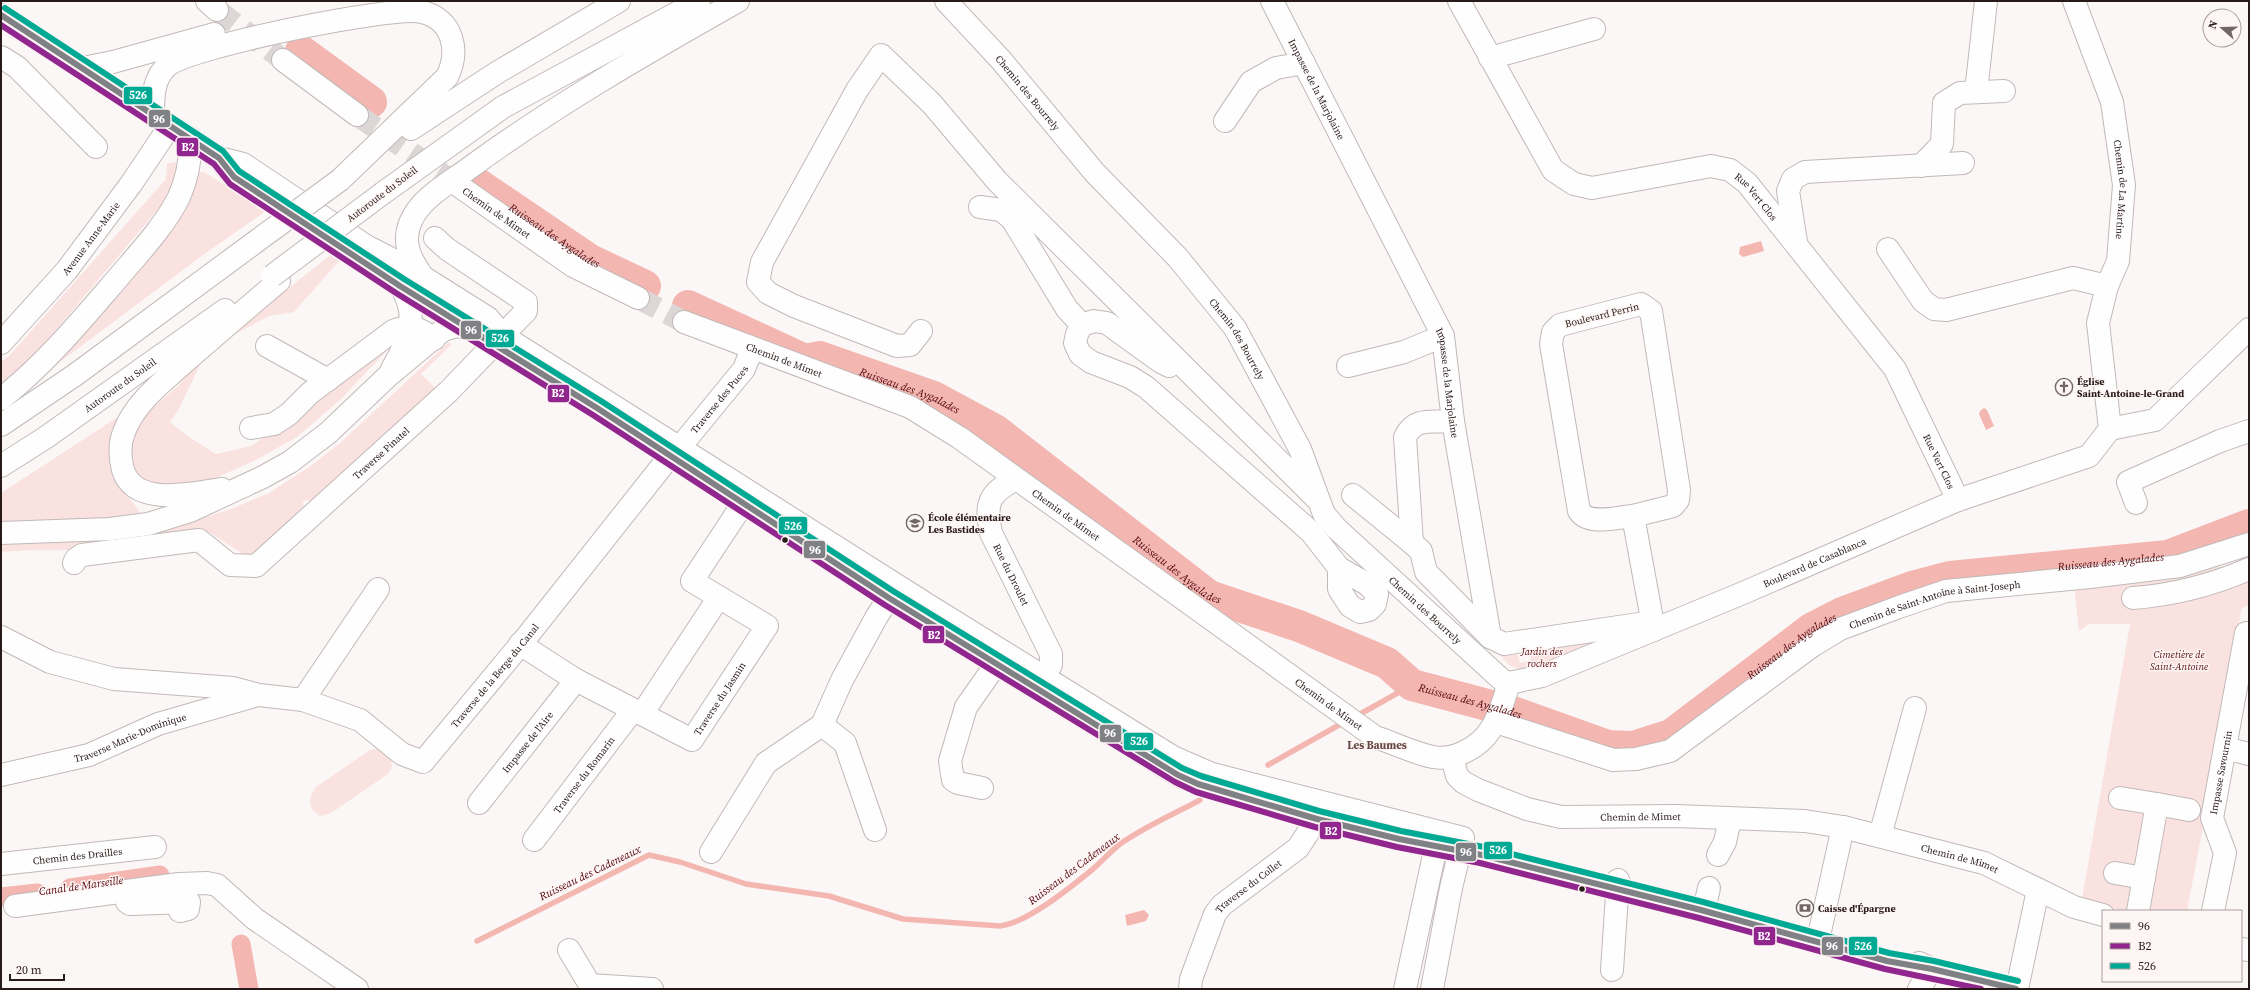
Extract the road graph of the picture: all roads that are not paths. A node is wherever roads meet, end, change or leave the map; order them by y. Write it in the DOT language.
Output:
graph roads {
  1 [pos="379,1"];
  2 [pos="619,1"];
  3 [pos="699,1"];
  4 [pos="738,1"];
  5 [pos="946,1"];
  6 [pos="1272,1"];
  7 [pos="1459,1"];
  8 [pos="1986,1"];
  9 [pos="2074,1"];
  10 [pos="1,15"];
  11 [pos="1594,29"];
  12 [pos="1,57"];
  13 [pos="1490,58"];
  14 [pos="283,60"];
  15 [pos="1304,63"];
  16 [pos="83,68"];
  17 [pos="2004,91"];
  18 [pos="1976,92"];
  19 [pos="153,114"];
  20 [pos="357,115"];
  21 [pos="1225,121"];
  22 [pos="170,126"];
  23 [pos="190,138"];
  24 [pos="96,147"];
  25 [pos="219,158"];
  26 [pos="1963,163"];
  27 [pos="1921,166"];
  28 [pos="340,180"];
  29 [pos="459,186"];
  30 [pos="980,207"];
  31 [pos="435,238"];
  32 [pos="366,246"];
  33 [pos="1797,246"];
  34 [pos="1888,249"];
  35 [pos="423,277"];
  36 [pos="276,278"];
  37 [pos="400,286"];
  38 [pos="2107,286"];
  39 [pos="445,291"];
  40 [pos="638,298"];
  41 [pos="684,322"];
  42 [pos="1082,325"];
  43 [pos="410,327"];
  44 [pos="442,328"];
  45 [pos="2249,329"];
  46 [pos="921,331"];
  47 [pos="1443,336"];
  48 [pos="498,339"];
  49 [pos="1,343"];
  50 [pos="266,346"];
  51 [pos="752,349"];
  52 [pos="1348,366"];
  53 [pos="1192,375"];
  54 [pos="388,376"];
  55 [pos="328,380"];
  56 [pos="1,399"];
  57 [pos="1453,421"];
  58 [pos="1,425"];
  59 [pos="251,428"];
  60 [pos="2110,429"];
  61 [pos="2249,431"];
  62 [pos="675,452"];
  63 [pos="1,466"];
  64 [pos="1016,479"];
  65 [pos="243,487"];
  66 [pos="1353,496"];
  67 [pos="747,498"];
  68 [pos="1318,500"];
  69 [pos="1958,500"];
  70 [pos="2136,503"];
  71 [pos="1633,516"];
  72 [pos="1,533"];
  73 [pos="1412,542"];
  74 [pos="2239,547"];
  75 [pos="74,563"];
  76 [pos="1339,568"];
  77 [pos="2244,571"];
  78 [pos="378,589"];
  79 [pos="893,592"];
  80 [pos="719,597"];
  81 [pos="2133,598"];
  82 [pos="1653,626"];
  83 [pos="2248,633"];
  84 [pos="1,637"];
  85 [pos="1490,637"];
  86 [pos="520,644"];
  87 [pos="997,663"];
  88 [pos="1043,677"];
  89 [pos="576,680"];
  90 [pos="1508,688"];
  91 [pos="259,695"];
  92 [pos="303,700"];
  93 [pos="1916,708"];
  94 [pos="2241,711"];
  95 [pos="637,712"];
  96 [pos="1498,718"];
  97 [pos="822,726"];
  98 [pos="2225,748"];
  99 [pos="2249,754"];
  100 [pos="1452,757"];
  101 [pos="1,775"];
  102 [pos="982,788"];
  103 [pos="2120,798"];
  104 [pos="479,803"];
  105 [pos="2157,804"];
  106 [pos="2189,810"];
  107 [pos="1319,811"];
  108 [pos="1730,819"];
  109 [pos="1843,827"];
  110 [pos="876,830"];
  111 [pos="1880,836"];
  112 [pos="534,840"];
  113 [pos="1438,840"];
  114 [pos="1461,845"];
  115 [pos="155,847"];
  116 [pos="711,852"];
  117 [pos="1718,855"];
  118 [pos="1,864"];
  119 [pos="2115,873"];
  120 [pos="2144,878"];
  121 [pos="1617,885"];
  122 [pos="2038,890"];
  123 [pos="128,891"];
  124 [pos="15,906"];
  125 [pos="2138,910"];
  126 [pos="2213,910"];
  127 [pos="180,911"];
  128 [pos="2102,915"];
  129 [pos="1820,931"];
  130 [pos="569,950"];
  131 [pos="1932,969"];
  132 [pos="1612,970"];
  133 [pos="1192,986"];
  134 [pos="357,989"];
  135 [pos="652,989"];
  136 [pos="1405,989"];
  137 [pos="1432,989"];
  138 [pos="1919,989"];
  139 [pos="2017,989"];
  1 -- 16 [label="main road"];
  2 -- 28 [label="main road"];
  3 -- 36 [label="main road, Autoroute du Soleil, bridge"];
  4 -- 35 [label="main road"];
  5 -- 68 [label="main road, Chemin des Bourrely"];
  6 -- 15 [label="main road, Impasse de la Marjolaine"];
  7 -- 13 [label="main road, Rue Vert Clos"];
  8 -- 18 [label="main road"];
  9 -- 38 [label="main road, Chemin de La Martine"];
  10 -- 16 [label="main road"];
  11 -- 13 [label="main road"];
  12 -- 24 [label="main road"];
  13 -- 33 [label="main road, Rue Vert Clos"];
  14 -- 20 [label="main road"];
  15 -- 21 [label="main road"];
  15 -- 47 [label="main road, Impasse de la Marjolaine"];
  16 -- 19 [label="main road"];
  17 -- 18 [label="main road"];
  18 -- 27 [label="main road"];
  19 -- 22 [label="main road"];
  19 -- 28 [label="main road"];
  22 -- 23 [label="main road"];
  22 -- 49 [label="main road, Avenue Anne-Marie"];
  23 -- 25 [label="main road"];
  23 -- 56 [label="main road"];
  25 -- 32 [label="main road"];
  25 -- 37 [label="main road"];
  26 -- 27 [label="main road"];
  27 -- 33 [label="main road"];
  28 -- 58 [label="main road, bridge"];
  29 -- 40 [label="main road, Chemin de Mimet"];
  30 -- 42 [label="main road"];
  31 -- 48 [label="main road, Traverse Pinatel"];
  32 -- 35 [label="main road"];
  32 -- 37 [label="main road"];
  33 -- 69 [label="main road, Rue Vert Clos"];
  34 -- 38 [label="main road"];
  35 -- 39 [label="main road"];
  36 -- 63 [label="main road, Autoroute du Soleil"];
  36 -- 65 [label="main road"];
  37 -- 43 [label="main road"];
  37 -- 44 [label="main road"];
  38 -- 60 [label="main road, Chemin de La Martine"];
  39 -- 44 [label="main road"];
  39 -- 48 [label="main road"];
  41 -- 51 [label="main road, Chemin de Mimet"];
  42 -- 53 [label="main road"];
  42 -- 76 [label="main road"];
  43 -- 44 [label="main road"];
  43 -- 54 [label="main road"];
  43 -- 55 [label="main road"];
  44 -- 48 [label="main road"];
  44 -- 54 [label="main road"];
  45 -- 60 [label="main road"];
  46 -- 53 [label="main road"];
  47 -- 52 [label="main road"];
  47 -- 57 [label="main road, Impasse de la Marjolaine"];
  48 -- 62 [label="main road"];
  48 -- 75 [label="main road, Traverse Pinatel"];
  50 -- 55 [label="main road"];
  51 -- 62 [label="main road, Traverse des Puces"];
  51 -- 64 [label="main road, Chemin de Mimet"];
  53 -- 68 [label="main road"];
  54 -- 65 [label="main road"];
  55 -- 59 [label="main road"];
  57 -- 73 [label="main road"];
  57 -- 85 [label="main road, Impasse de la Marjolaine"];
  60 -- 69 [label="main road, Boulevard de Casablanca"];
  61 -- 70 [label="main road"];
  62 -- 67 [label="main road"];
  62 -- 86 [label="main road, Traverse de la Berge du Canal"];
  64 -- 88 [label="main road, Rue du Droulet"];
  64 -- 100 [label="main road, Chemin de Mimet"];
  65 -- 72 [label="main road"];
  66 -- 73 [label="main road"];
  67 -- 79 [label="main road"];
  67 -- 80 [label="main road, Traverse du Jasmin"];
  68 -- 90 [label="main road, Chemin des Bourrely"];
  69 -- 82 [label="main road, Boulevard de Casablanca"];
  71 -- 71 [label="main road, Boulevard Perrin"];
  71 -- 82 [label="main road"];
  73 -- 85 [label="main road"];
  74 -- 77 [label="main road"];
  74 -- 96 [label="main road, Chemin de Saint-Antoine à Saint-Joseph"];
  77 -- 81 [label="main road"];
  78 -- 92 [label="main road"];
  79 -- 87 [label="main road"];
  79 -- 88 [label="main road"];
  79 -- 97 [label="main road"];
  80 -- 95 [label="main road, Traverse du Romarin"];
  80 -- 95 [label="main road, Traverse du Jasmin"];
  82 -- 85 [label="main road"];
  82 -- 90 [label="main road, Boulevard de Casablanca"];
  83 -- 94 [label="main road, Impasse Savournin"];
  84 -- 91 [label="main road"];
  86 -- 89 [label="main road, Traverse du Jasmin"];
  86 -- 92 [label="main road, Traverse de la Berge du Canal"];
  87 -- 102 [label="main road"];
  87 -- 107 [label="main road"];
  88 -- 107 [label="main road"];
  89 -- 95 [label="main road, Traverse du Jasmin"];
  89 -- 104 [label="main road, Impasse de l'Aire"];
  90 -- 96 [label="main road"];
  91 -- 92 [label="main road, Traverse de la Berge du Canal"];
  91 -- 101 [label="main road, Traverse Marie-Dominique"];
  93 -- 111 [label="main road"];
  94 -- 98 [label="main road, Impasse Savournin"];
  95 -- 112 [label="main road, Traverse du Romarin"];
  96 -- 100 [label="main road"];
  97 -- 110 [label="main road"];
  97 -- 116 [label="main road"];
  98 -- 99 [label="main road"];
  98 -- 126 [label="main road, Impasse Savournin"];
  100 -- 108 [label="main road, Chemin de Mimet"];
  103 -- 105 [label="main road"];
  105 -- 106 [label="main road"];
  105 -- 120 [label="main road"];
  107 -- 113 [label="main road"];
  107 -- 133 [label="main road, Traverse du Collet"];
  108 -- 109 [label="main road, Chemin de Mimet"];
  108 -- 117 [label="main road"];
  109 -- 111 [label="main road, Chemin de Mimet"];
  109 -- 129 [label="main road"];
  111 -- 122 [label="main road, Chemin de Mimet"];
  113 -- 114 [label="main road"];
  113 -- 136 [label="main road"];
  114 -- 121 [label="main road"];
  114 -- 137 [label="main road"];
  115 -- 118 [label="main road, Chemin des Drailles"];
  119 -- 120 [label="main road"];
  120 -- 125 [label="main road"];
  121 -- 129 [label="main road"];
  121 -- 131 [label="main road"];
  121 -- 132 [label="main road"];
  122 -- 128 [label="main road, Chemin de Mimet"];
  122 -- 139 [label="main road"];
  123 -- 124 [label="main road"];
  123 -- 127 [label="main road"];
  123 -- 134 [label="main road"];
  129 -- 131 [label="main road"];
  130 -- 135 [label="main road"];
  131 -- 138 [label="main road"];
  131 -- 139 [label="main road"];
}
